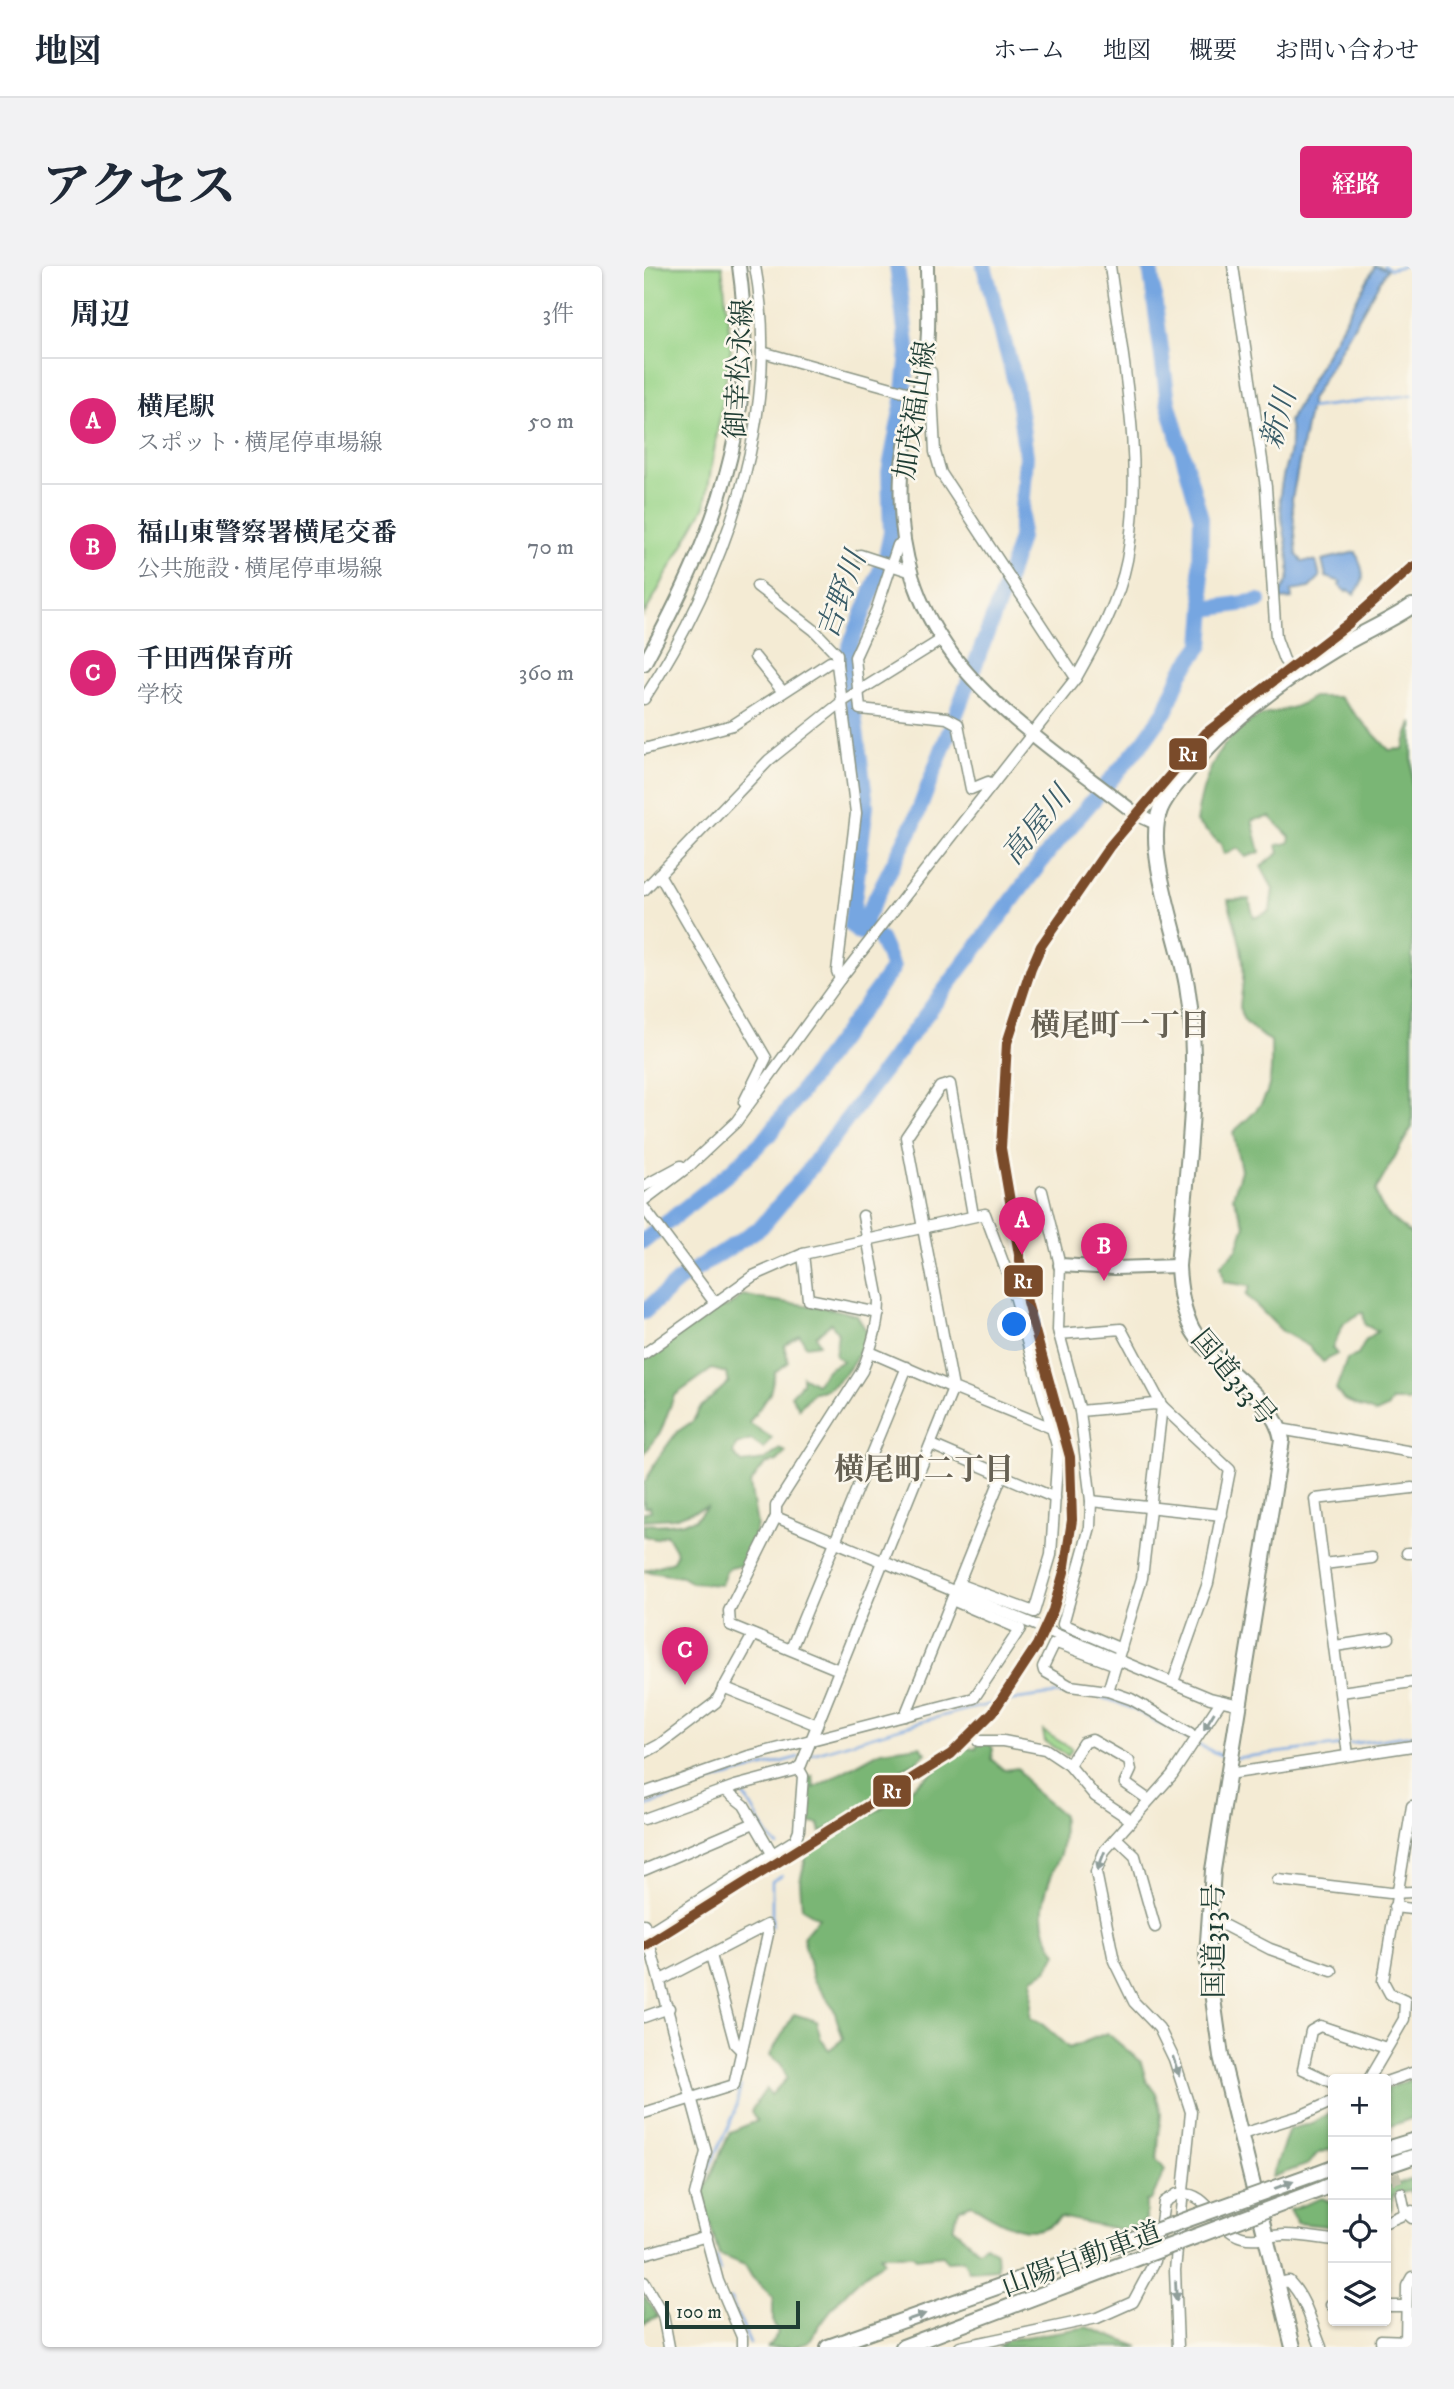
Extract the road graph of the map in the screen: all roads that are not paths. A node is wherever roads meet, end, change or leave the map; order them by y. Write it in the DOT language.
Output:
graph roads {
  1 [pos="739,266"];
  2 [pos="755,266"];
  3 [pos="927,266"];
  4 [pos="1110,266"];
  5 [pos="1233,266"];
  6 [pos="762,352"];
  7 [pos="923,369"];
  8 [pos="909,392"];
  9 [pos="913,410"];
  10 [pos="932,410"];
  11 [pos="905,543"];
  12 [pos="860,555"];
  13 [pos="885,566"];
  14 [pos="912,572"];
  15 [pos="757,586"];
  16 [pos="1412,606"];
  17 [pos="941,640"];
  18 [pos="755,657"];
  19 [pos="644,664"];
  20 [pos="837,664"];
  21 [pos="1297,675"];
  22 [pos="1076,678"];
  23 [pos="783,692"];
  24 [pos="858,692"];
  25 [pos="644,699"];
  26 [pos="843,701"];
  27 [pos="1033,734"];
  28 [pos="644,749"];
  29 [pos="991,786"];
  30 [pos="1156,823"];
  31 [pos="659,874"];
  32 [pos="644,890"];
  33 [pos="840,979"];
  34 [pos="736,1122"];
  35 [pos="689,1166"];
  36 [pos="644,1186"];
  37 [pos="1042,1191"];
  38 [pos="644,1200"];
  39 [pos="644,1208"];
  40 [pos="972,1215"];
  41 [pos="863,1216"];
  42 [pos="923,1227"];
  43 [pos="867,1239"];
  44 [pos="803,1254"];
  45 [pos="1060,1265"];
  46 [pos="1178,1266"];
  47 [pos="715,1303"];
  48 [pos="879,1313"];
  49 [pos="1059,1334"];
  50 [pos="870,1352"];
  51 [pos="644,1354"];
  52 [pos="907,1367"];
  53 [pos="953,1388"];
  54 [pos="1162,1406"];
  55 [pos="1080,1411"];
  56 [pos="1054,1429"];
  57 [pos="1280,1429"];
  58 [pos="932,1445"];
  59 [pos="1412,1452"];
  60 [pos="1002,1475"];
  61 [pos="1412,1488"];
  62 [pos="1055,1498"];
  63 [pos="1091,1501"];
  64 [pos="1150,1509"];
  65 [pos="1222,1515"];
  66 [pos="776,1517"];
  67 [pos="835,1542"];
  68 [pos="1372,1558"];
  69 [pos="884,1563"];
  70 [pos="1324,1564"];
  71 [pos="955,1592"];
  72 [pos="1040,1627"];
  73 [pos="1051,1632"];
  74 [pos="753,1635"];
  75 [pos="1389,1638"];
  76 [pos="1335,1646"];
  77 [pos="791,1649"];
  78 [pos="1118,1658"];
  79 [pos="839,1670"];
  80 [pos="1173,1682"];
  81 [pos="1412,1682"];
  82 [pos="723,1687"];
  83 [pos="1108,1690"];
  84 [pos="1341,1692"];
  85 [pos="1221,1701"];
  86 [pos="1240,1705"];
  87 [pos="905,1716"];
  88 [pos="817,1726"];
  89 [pos="1194,1737"];
  90 [pos="978,1741"];
  91 [pos="809,1744"];
  92 [pos="1347,1748"];
  93 [pos="1412,1748"];
  94 [pos="644,1753"];
  95 [pos="1230,1762"];
  96 [pos="801,1765"];
  97 [pos="1069,1765"];
  98 [pos="729,1788"];
  99 [pos="644,1793"];
  100 [pos="1149,1800"];
  101 [pos="1412,1806"];
  102 [pos="644,1819"];
  103 [pos="1131,1820"];
  104 [pos="754,1823"];
  105 [pos="1116,1838"];
  106 [pos="773,1855"];
  107 [pos="644,1870"];
  108 [pos="1278,1880"];
  109 [pos="1396,1892"];
  110 [pos="1412,1892"];
  111 [pos="1394,1907"];
  112 [pos="1412,1909"];
  113 [pos="1208,1917"];
  114 [pos="1156,1927"];
  115 [pos="646,1929"];
  116 [pos="710,1955"];
  117 [pos="1332,1971"];
  118 [pos="661,1979"];
  119 [pos="1408,2001"];
  120 [pos="669,2008"];
  121 [pos="644,2017"];
  122 [pos="1386,2048"];
  123 [pos="741,2050"];
  124 [pos="1412,2073"];
  125 [pos="1372,2074"];
  126 [pos="1328,2080"];
  127 [pos="1391,2080"];
  128 [pos="693,2099"];
  129 [pos="1328,2103"];
  130 [pos="644,2113"];
  131 [pos="1242,2134"];
  132 [pos="1412,2141"];
  133 [pos="1391,2148"];
  134 [pos="1412,2158"];
  135 [pos="1391,2164"];
  136 [pos="1328,2169"];
  137 [pos="1328,2186"];
  138 [pos="1183,2193"];
  139 [pos="1401,2193"];
  140 [pos="1410,2214"];
  141 [pos="1391,2220"];
  142 [pos="707,2236"];
  143 [pos="1267,2237"];
  144 [pos="1328,2239"];
  145 [pos="644,2254"];
  146 [pos="1412,2277"];
  147 [pos="644,2282"];
  148 [pos="1278,2283"];
  149 [pos="1391,2306"];
  150 [pos="1406,2306"];
  151 [pos="1409,2341"];
  152 [pos="669,2347"];
  153 [pos="741,2347"];
  154 [pos="828,2347"];
  155 [pos="903,2347"];
  156 [pos="960,2347"];
  157 [pos="1178,2347"];
  158 [pos="1293,2347"];
  159 [pos="1321,2347"];
  160 [pos="1382,2347"];
  1 -- 19 [label="main road, 御幸松永線"];
  2 -- 6 [label="street"];
  3 -- 7 [label="main road, 加茂福山線"];
  4 -- 22 [label="street"];
  5 -- 21 [label="street"];
  6 -- 8 [label="street"];
  6 -- 25 [label="street"];
  7 -- 8 [label="main road, 加茂福山線"];
  7 -- 10 [label="street"];
  8 -- 9 [label="main road, 加茂福山線"];
  9 -- 10 [label="street"];
  9 -- 11 [label="main road, 加茂福山線"];
  10 -- 22 [label="street"];
  11 -- 13 [label="street"];
  11 -- 14 [label="main road, 加茂福山線"];
  12 -- 13 [label="street"];
  13 -- 14 [label="street"];
  13 -- 24 [label="street"];
  14 -- 17 [label="main road, 加茂福山線"];
  15 -- 20 [label="street"];
  16 -- 21 [label="highway, 国道313号"];
  17 -- 24 [label="street"];
  17 -- 27 [label="main road, 加茂福山線"];
  18 -- 23 [label="street"];
  20 -- 23 [label="street"];
  20 -- 26 [label="street"];
  21 -- 30 [label="highway, 国道313号"];
  22 -- 27 [label="street"];
  23 -- 28 [label="street"];
  24 -- 26 [label="street"];
  24 -- 29 [label="street"];
  26 -- 31 [label="street"];
  26 -- 33 [label="street"];
  27 -- 29 [label="street"];
  27 -- 30 [label="main road, 加茂福山線"];
  29 -- 33 [label="street"];
  30 -- 46 [label="highway, 国道313号"];
  31 -- 32 [label="street"];
  31 -- 34 [label="street"];
  33 -- 34 [label="street"];
  34 -- 35 [label="street"];
  35 -- 36 [label="street"];
  35 -- 38 [label="street"];
  37 -- 45 [label="street"];
  39 -- 47 [label="street"];
  40 -- 42 [label="street"];
  40 -- 42 [label="street"];
  40 -- 56 [label="street"];
  41 -- 43 [label="street"];
  42 -- 43 [label="street"];
  42 -- 53 [label="street"];
  43 -- 44 [label="street"];
  43 -- 48 [label="street"];
  44 -- 47 [label="street"];
  44 -- 48 [label="street"];
  45 -- 46 [label="main road"];
  45 -- 49 [label="street"];
  46 -- 57 [label="highway, 国道313号"];
  47 -- 51 [label="street"];
  48 -- 50 [label="street"];
  49 -- 54 [label="street"];
  49 -- 55 [label="street"];
  50 -- 52 [label="street"];
  50 -- 66 [label="street"];
  52 -- 53 [label="street"];
  52 -- 67 [label="street"];
  53 -- 56 [label="street"];
  53 -- 58 [label="street"];
  54 -- 55 [label="street"];
  54 -- 64 [label="street"];
  54 -- 65 [label="street"];
  55 -- 63 [label="street"];
  56 -- 62 [label="street"];
  57 -- 59 [label="street"];
  57 -- 86 [label="highway, 国道313号"];
  58 -- 60 [label="street"];
  58 -- 69 [label="street"];
  60 -- 62 [label="street"];
  60 -- 71 [label="street"];
  61 -- 70 [label="street"];
  62 -- 71 [label="street"];
  63 -- 64 [label="street"];
  63 -- 78 [label="street"];
  64 -- 65 [label="street"];
  64 -- 78 [label="street"];
  65 -- 80 [label="street"];
  66 -- 67 [label="street"];
  66 -- 74 [label="street"];
  67 -- 69 [label="street"];
  67 -- 77 [label="street"];
  68 -- 70 [label="street"];
  69 -- 71 [label="street"];
  69 -- 79 [label="street"];
  70 -- 76 [label="street"];
  71 -- 72 [label="street"];
  71 -- 87 [label="street"];
  71 -- 87 [label="street"];
  73 -- 78 [label="street"];
  74 -- 77 [label="street"];
  74 -- 82 [label="street"];
  75 -- 76 [label="street"];
  76 -- 84 [label="street"];
  77 -- 79 [label="street"];
  78 -- 80 [label="street"];
  78 -- 83 [label="street"];
  78 -- 83 [label="street"];
  79 -- 88 [label="street"];
  80 -- 85 [label="street"];
  81 -- 84 [label="street"];
  82 -- 88 [label="street"];
  82 -- 94 [label="street"];
  83 -- 89 [label="street"];
  84 -- 92 [label="street"];
  85 -- 86 [label="street"];
  85 -- 89 [label="street, one-way"];
  86 -- 95 [label="highway, 国道313号"];
  87 -- 91 [label="street"];
  88 -- 91 [label="street"];
  89 -- 100 [label="street"];
  90 -- 97 [label="street"];
  91 -- 96 [label="street"];
  91 -- 99 [label="street"];
  92 -- 93 [label="street"];
  92 -- 95 [label="street"];
  95 -- 113 [label="highway, 国道313号"];
  96 -- 98 [label="street"];
  96 -- 106 [label="street"];
  97 -- 100 [label="street"];
  97 -- 103 [label="street"];
  98 -- 102 [label="street"];
  98 -- 104 [label="street"];
  100 -- 103 [label="street"];
  101 -- 109 [label="street"];
  103 -- 105 [label="street"];
  104 -- 106 [label="street"];
  104 -- 107 [label="street"];
  105 -- 114 [label="street"];
  105 -- 138 [label="street, one-way"];
  106 -- 115 [label="street"];
  108 -- 109 [label="street"];
  109 -- 110 [label="street"];
  109 -- 111 [label="street"];
  111 -- 112 [label="street"];
  111 -- 119 [label="street"];
  113 -- 117 [label="street"];
  113 -- 131 [label="highway, 国道313号"];
  115 -- 118 [label="street"];
  116 -- 118 [label="street"];
  116 -- 123 [label="street"];
  116 -- 123 [label="street"];
  118 -- 120 [label="street"];
  119 -- 122 [label="street"];
  120 -- 121 [label="street"];
  120 -- 128 [label="street"];
  122 -- 125 [label="street"];
  122 -- 126 [label="street"];
  123 -- 128 [label="street"];
  124 -- 127 [label="street"];
  128 -- 130 [label="street"];
  128 -- 142 [label="street"];
  129 -- 131 [label="street"];
  131 -- 143 [label="highway, 国道313号"];
  132 -- 133 [label="highway"];
  134 -- 135 [label="highway"];
  154 -- 136 [label="highway, 山陽自動車道, one-way, bridge"];
  137 -- 155 [label="highway, 山陽自動車道, bridge"];
  138 -- 143 [label="street"];
  138 -- 156 [label="street"];
  138 -- 157 [label="street, one-way"];
  139 -- 140 [label="street"];
  140 -- 141 [label="street"];
  142 -- 145 [label="street"];
  142 -- 153 [label="street"];
  143 -- 144 [label="street"];
  143 -- 148 [label="highway, 国道313号"];
  146 -- 150 [label="street"];
  147 -- 152 [label="street"];
  148 -- 158 [label="highway, 国道313号"];
  148 -- 159 [label="street"];
  149 -- 150 [label="street"];
  150 -- 151 [label="street"];
  151 -- 160 [label="street"];
}
